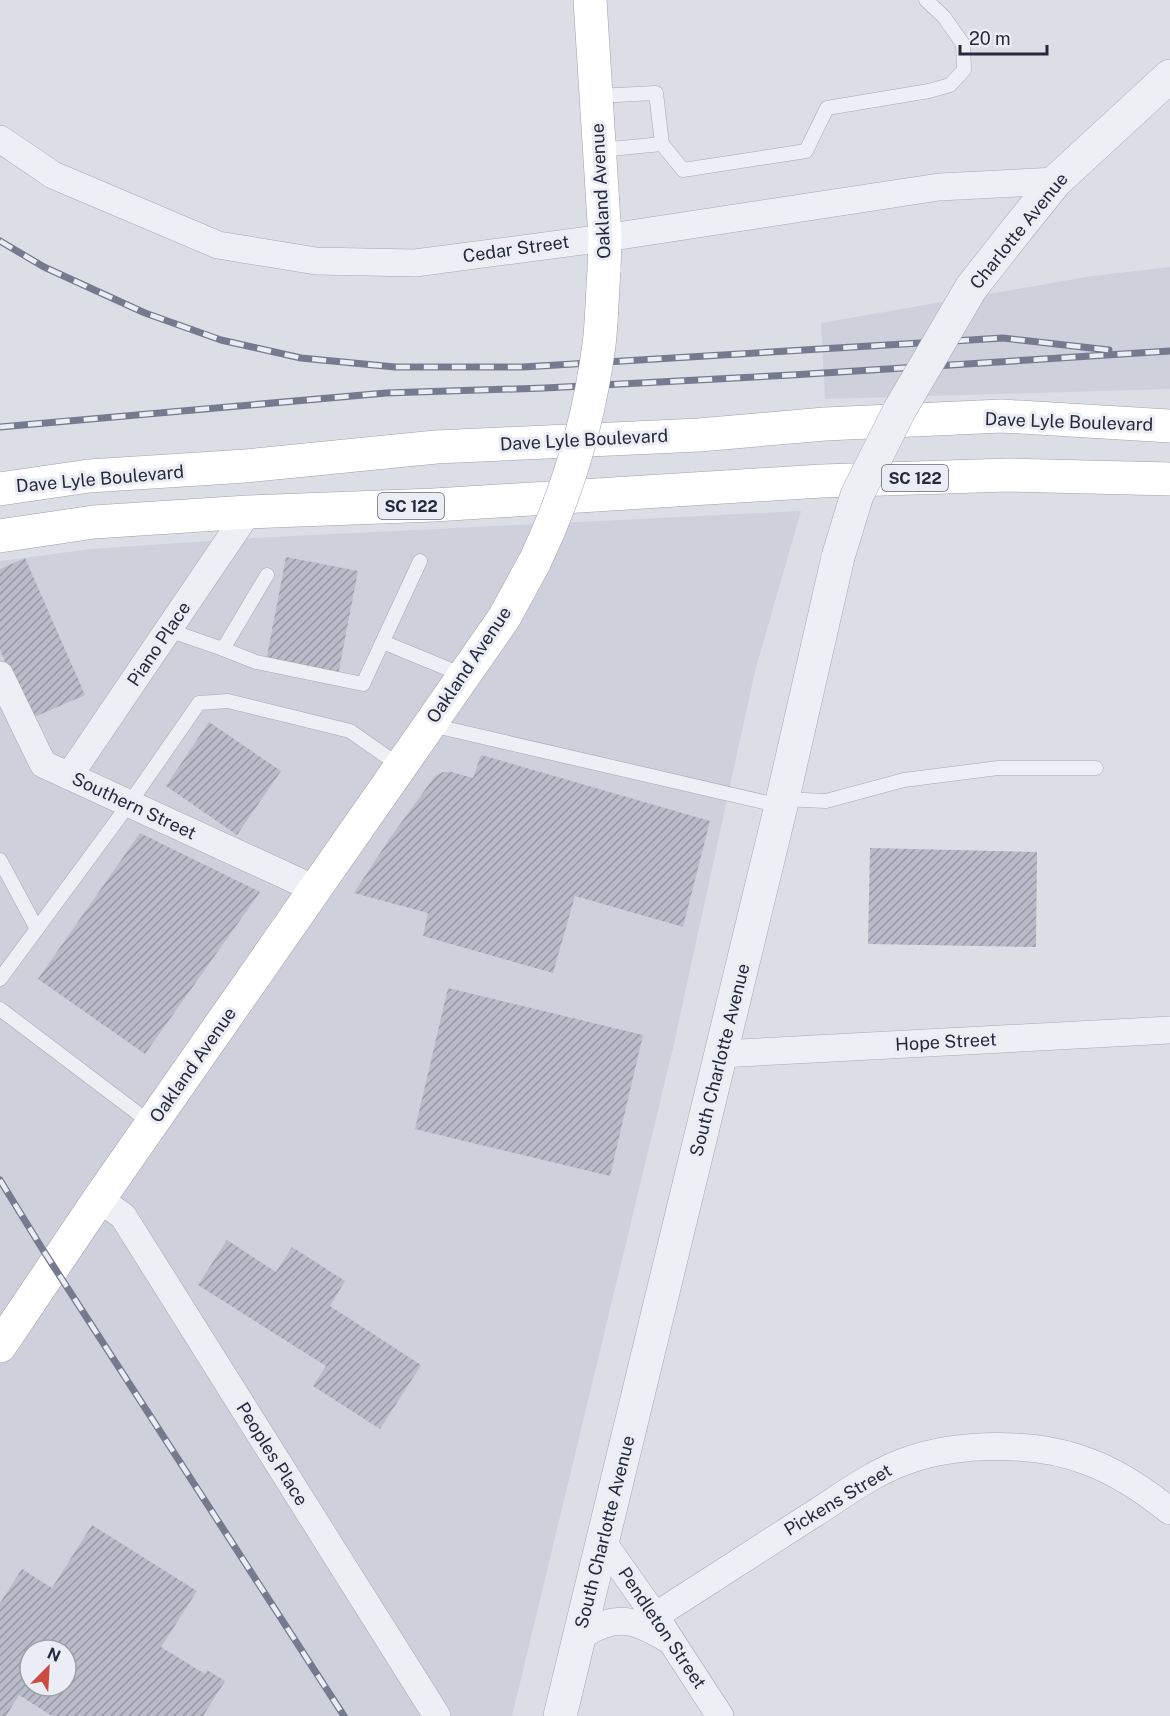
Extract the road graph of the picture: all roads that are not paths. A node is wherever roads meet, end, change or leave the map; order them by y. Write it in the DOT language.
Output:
graph roads {
  1 [pos="590,0"];
  2 [pos="926,0"];
  3 [pos="1170,76"];
  4 [pos="596,96"];
  5 [pos="0,138"];
  6 [pos="662,144"];
  7 [pos="600,150"];
  8 [pos="1056,181"];
  9 [pos="605,238"];
  10 [pos="899,411"];
  11 [pos="1170,426"];
  12 [pos="1170,478"];
  13 [pos="0,489"];
  14 [pos="248,512"];
  15 [pos="0,536"];
  16 [pos="420,561"];
  17 [pos="267,575"];
  18 [pos="168,630"];
  19 [pos="383,642"];
  20 [pos="223,649"];
  21 [pos="0,675"];
  22 [pos="463,675"];
  23 [pos="429,725"];
  24 [pos="400,766"];
  25 [pos="1096,768"];
  26 [pos="69,776"];
  27 [pos="782,802"];
  28 [pos="129,804"];
  29 [pos="0,860"];
  30 [pos="315,889"];
  31 [pos="37,929"];
  32 [pos="0,979"];
  33 [pos="0,1009"];
  34 [pos="1170,1030"];
  35 [pos="721,1054"];
  36 [pos="152,1124"];
  37 [pos="99,1199"];
  38 [pos="0,1346"];
  39 [pos="1170,1511"];
  40 [pos="603,1540"];
  41 [pos="655,1616"];
  42 [pos="581,1631"];
  43 [pos="672,1642"];
  44 [pos="437,1716"];
  45 [pos="560,1716"];
  46 [pos="720,1716"];
  1 -- 4 [label="main road, Oakland Avenue"];
  2 -- 6 [label="lane"];
  3 -- 8 [label="street, Charlotte Avenue"];
  4 -- 6 [label="lane"];
  4 -- 7 [label="main road, Oakland Avenue"];
  5 -- 9 [label="street, Cedar Street"];
  6 -- 7 [label="lane"];
  7 -- 9 [label="main road, Oakland Avenue"];
  8 -- 9 [label="street, Cedar Street"];
  8 -- 10 [label="street, Charlotte Avenue, bridge"];
  9 -- 22 [label="main road, Oakland Avenue, bridge"];
  10 -- 27 [label="street, South Charlotte Avenue, bridge"];
  11 -- 13 [label="main road, Dave Lyle Boulevard"];
  12 -- 14 [label="main road, SC 122"];
  14 -- 15 [label="main road, SC 122"];
  14 -- 18 [label="street, Piano Place"];
  16 -- 19 [label="lane"];
  17 -- 20 [label="lane"];
  18 -- 20 [label="lane"];
  18 -- 26 [label="street, Piano Place"];
  19 -- 20 [label="lane"];
  19 -- 22 [label="lane"];
  21 -- 26 [label="street, Southern Street"];
  22 -- 23 [label="main road, Oakland Avenue"];
  23 -- 24 [label="main road, Oakland Avenue"];
  23 -- 27 [label="lane"];
  24 -- 28 [label="lane"];
  24 -- 30 [label="main road, Oakland Avenue"];
  25 -- 27 [label="lane"];
  26 -- 28 [label="street, Southern Street"];
  27 -- 35 [label="street, South Charlotte Avenue"];
  28 -- 30 [label="street, Southern Street"];
  28 -- 31 [label="lane"];
  29 -- 31 [label="lane"];
  30 -- 36 [label="main road, Oakland Avenue"];
  31 -- 32 [label="lane"];
  33 -- 36 [label="lane"];
  34 -- 35 [label="street, Hope Street"];
  35 -- 40 [label="street, South Charlotte Avenue"];
  36 -- 37 [label="main road, Oakland Avenue"];
  37 -- 38 [label="main road, Oakland Avenue"];
  37 -- 44 [label="street, Peoples Place"];
  39 -- 41 [label="street, Pickens Street"];
  40 -- 41 [label="street, Pendleton Street"];
  40 -- 42 [label="street, South Charlotte Avenue"];
  41 -- 43 [label="street, Pendleton Street"];
  42 -- 43 [label="street"];
  42 -- 45 [label="street, South Charlotte Avenue"];
  43 -- 46 [label="street, Pendleton Street"];
}
